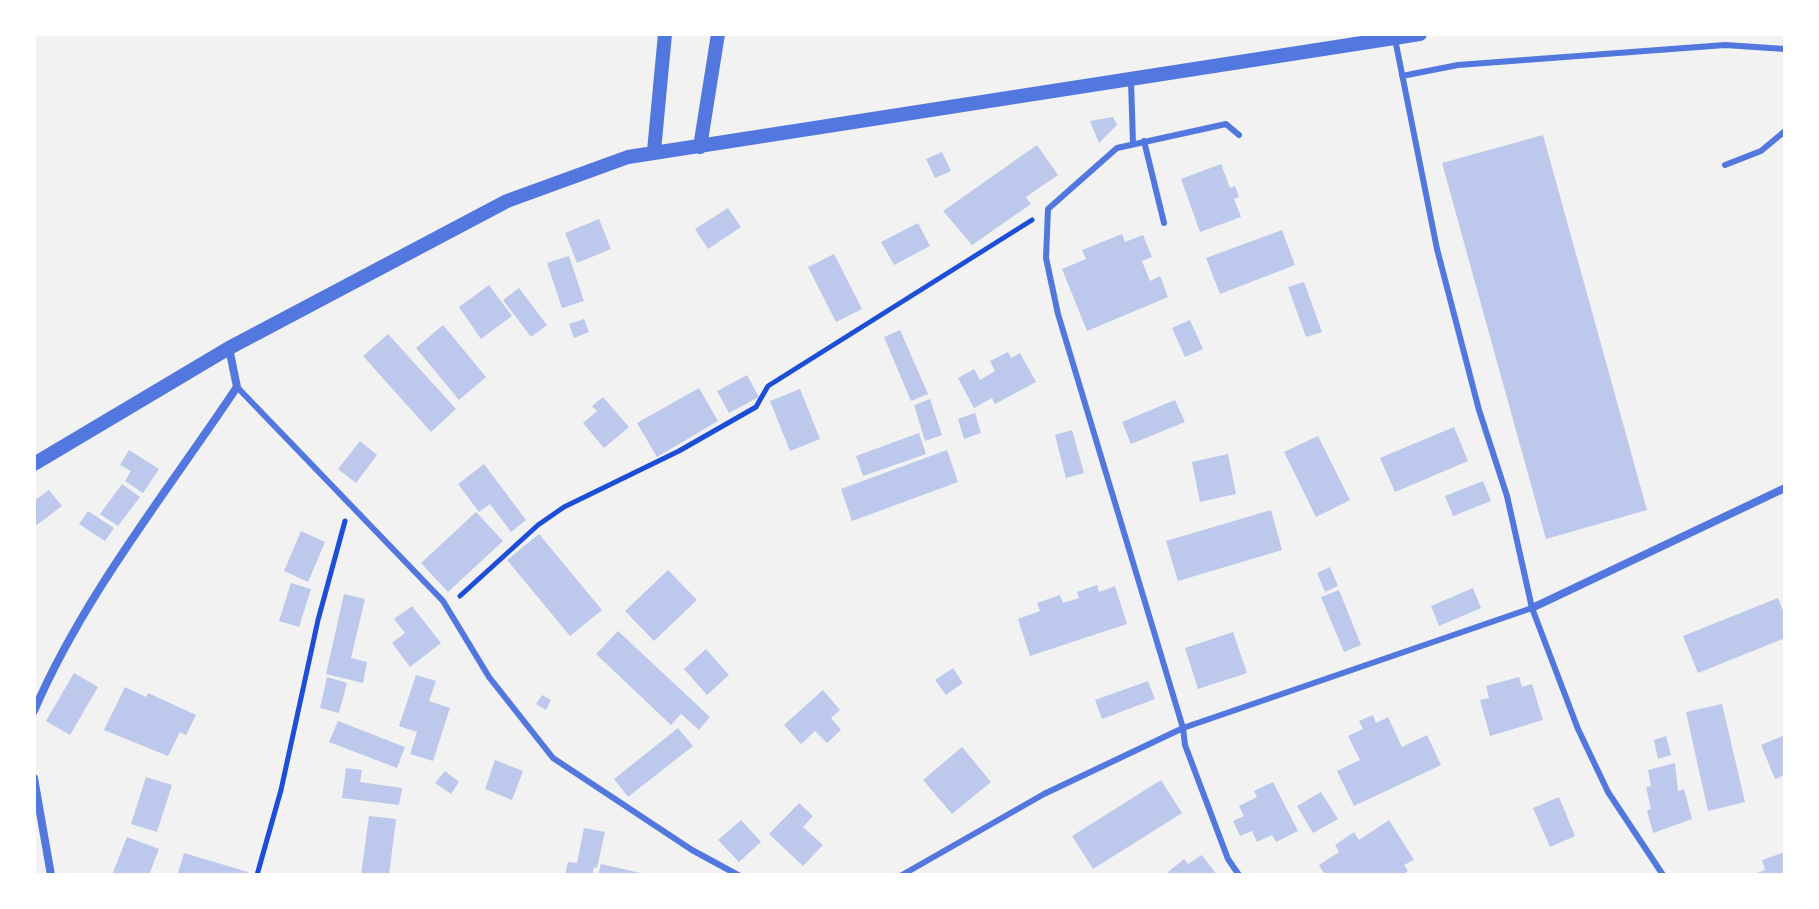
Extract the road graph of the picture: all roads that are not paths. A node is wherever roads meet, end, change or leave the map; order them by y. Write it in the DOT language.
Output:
graph roads {
  1 [pos="665,34"];
  2 [pos="718,34"];
  3 [pos="1420,34"];
  4 [pos="1395,37"];
  5 [pos="1785,49"];
  6 [pos="1402,76"];
  7 [pos="1131,81"];
  8 [pos="1785,131"];
  9 [pos="1239,135"];
  10 [pos="1144,141"];
  11 [pos="1133,144"];
  12 [pos="700,147"];
  13 [pos="654,151"];
  14 [pos="1725,165"];
  15 [pos="1164,223"];
  16 [pos="229,348"];
  17 [pos="237,387"];
  18 [pos="34,464"];
  19 [pos="1785,488"];
  20 [pos="1532,608"];
  21 [pos="34,711"];
  22 [pos="1183,728"];
  23 [pos="34,778"];
  24 [pos="51,875"];
  25 [pos="738,875"];
  26 [pos="902,875"];
  27 [pos="1239,875"];
  28 [pos="1663,875"];
  1 -- 13 [label="street"];
  2 -- 12 [label="street"];
  3 -- 4 [label="street"];
  4 -- 6 [label="lane"];
  4 -- 7 [label="street"];
  5 -- 6 [label="lane"];
  6 -- 20 [label="lane"];
  7 -- 11 [label="lane"];
  7 -- 12 [label="street"];
  8 -- 14 [label="lane"];
  9 -- 10 [label="lane"];
  10 -- 11 [label="lane"];
  10 -- 15 [label="lane"];
  11 -- 22 [label="lane"];
  12 -- 13 [label="street"];
  13 -- 16 [label="street"];
  16 -- 17 [label="street"];
  16 -- 18 [label="street"];
  17 -- 21 [label="street"];
  17 -- 25 [label="lane"];
  19 -- 20 [label="street"];
  20 -- 22 [label="lane"];
  20 -- 28 [label="lane"];
  22 -- 26 [label="lane"];
  22 -- 27 [label="lane"];
  23 -- 24 [label="street"];
}
